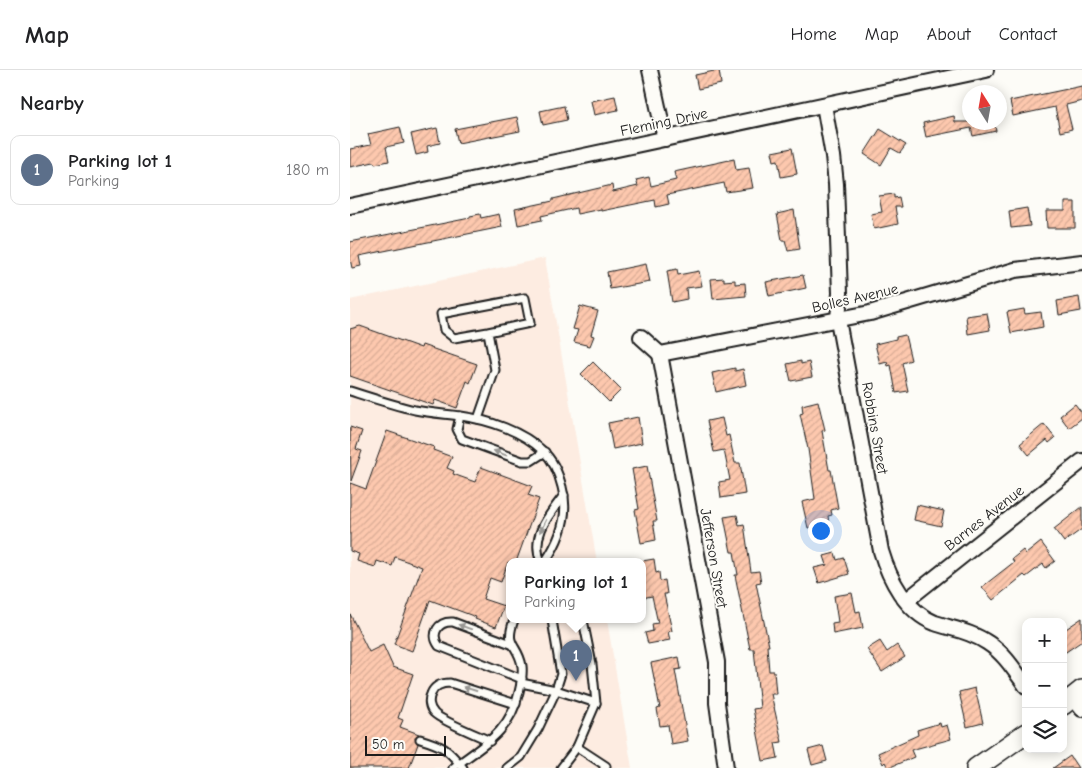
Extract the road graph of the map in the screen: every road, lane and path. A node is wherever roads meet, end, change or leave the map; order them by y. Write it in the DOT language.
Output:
graph roads {
  1 [pos="650,70"];
  2 [pos="986,70"];
  3 [pos="824,105"];
  4 [pos="665,139"];
  5 [pos="350,206"];
  6 [pos="1082,262"];
  7 [pos="838,320"];
  8 [pos="488,332"];
  9 [pos="641,336"];
  10 [pos="660,354"];
  11 [pos="350,391"];
  12 [pos="460,416"];
  13 [pos="478,419"];
  14 [pos="545,452"];
  15 [pos="1082,461"];
  16 [pos="564,495"];
  17 [pos="540,558"];
  18 [pos="547,558"];
  19 [pos="907,600"];
  20 [pos="513,623"];
  21 [pos="553,623"];
  22 [pos="584,623"];
  23 [pos="511,644"];
  24 [pos="521,681"];
  25 [pos="1022,681"];
  26 [pos="556,690"];
  27 [pos="596,703"];
  28 [pos="516,704"];
  29 [pos="1022,736"];
  30 [pos="420,738"];
  31 [pos="490,741"];
  32 [pos="577,747"];
  33 [pos="458,766"];
  34 [pos="508,768"];
  35 [pos="561,768"];
  36 [pos="604,768"];
  37 [pos="726,768"];
  38 [pos="976,768"];
  1 -- 4 [label="street"];
  2 -- 3 [label="street, Fleming Drive"];
  3 -- 4 [label="street, Fleming Drive"];
  3 -- 7 [label="street, Robbins Street"];
  4 -- 5 [label="street, Fleming Drive"];
  6 -- 7 [label="street, Bolles Avenue"];
  7 -- 10 [label="street, Bolles Avenue"];
  7 -- 19 [label="street, Robbins Street"];
  8 -- 8 [label="lane"];
  8 -- 13 [label="lane"];
  9 -- 10 [label="street"];
  10 -- 37 [label="street, Jefferson Street"];
  11 -- 12 [label="lane"];
  12 -- 13 [label="lane"];
  14 -- 12 [label="lane, one-way"];
  13 -- 14 [label="lane"];
  14 -- 16 [label="lane"];
  15 -- 19 [label="street, Barnes Avenue"];
  16 -- 17 [label="lane, one-way"];
  16 -- 18 [label="lane"];
  19 -- 25 [label="street, Robbins Street"];
  20 -- 23 [label="lane"];
  21 -- 26 [label="lane"];
  22 -- 27 [label="lane"];
  23 -- 24 [label="lane"];
  23 -- 24 [label="lane, one-way"];
  24 -- 26 [label="lane"];
  24 -- 28 [label="lane"];
  26 -- 27 [label="lane"];
  26 -- 34 [label="lane"];
  27 -- 32 [label="lane"];
  28 -- 31 [label="lane"];
  28 -- 31 [label="lane, one-way"];
  29 -- 38 [label="street"];
  30 -- 33 [label="lane"];
  31 -- 33 [label="lane"];
  32 -- 35 [label="lane"];
  32 -- 36 [label="lane"];
}
